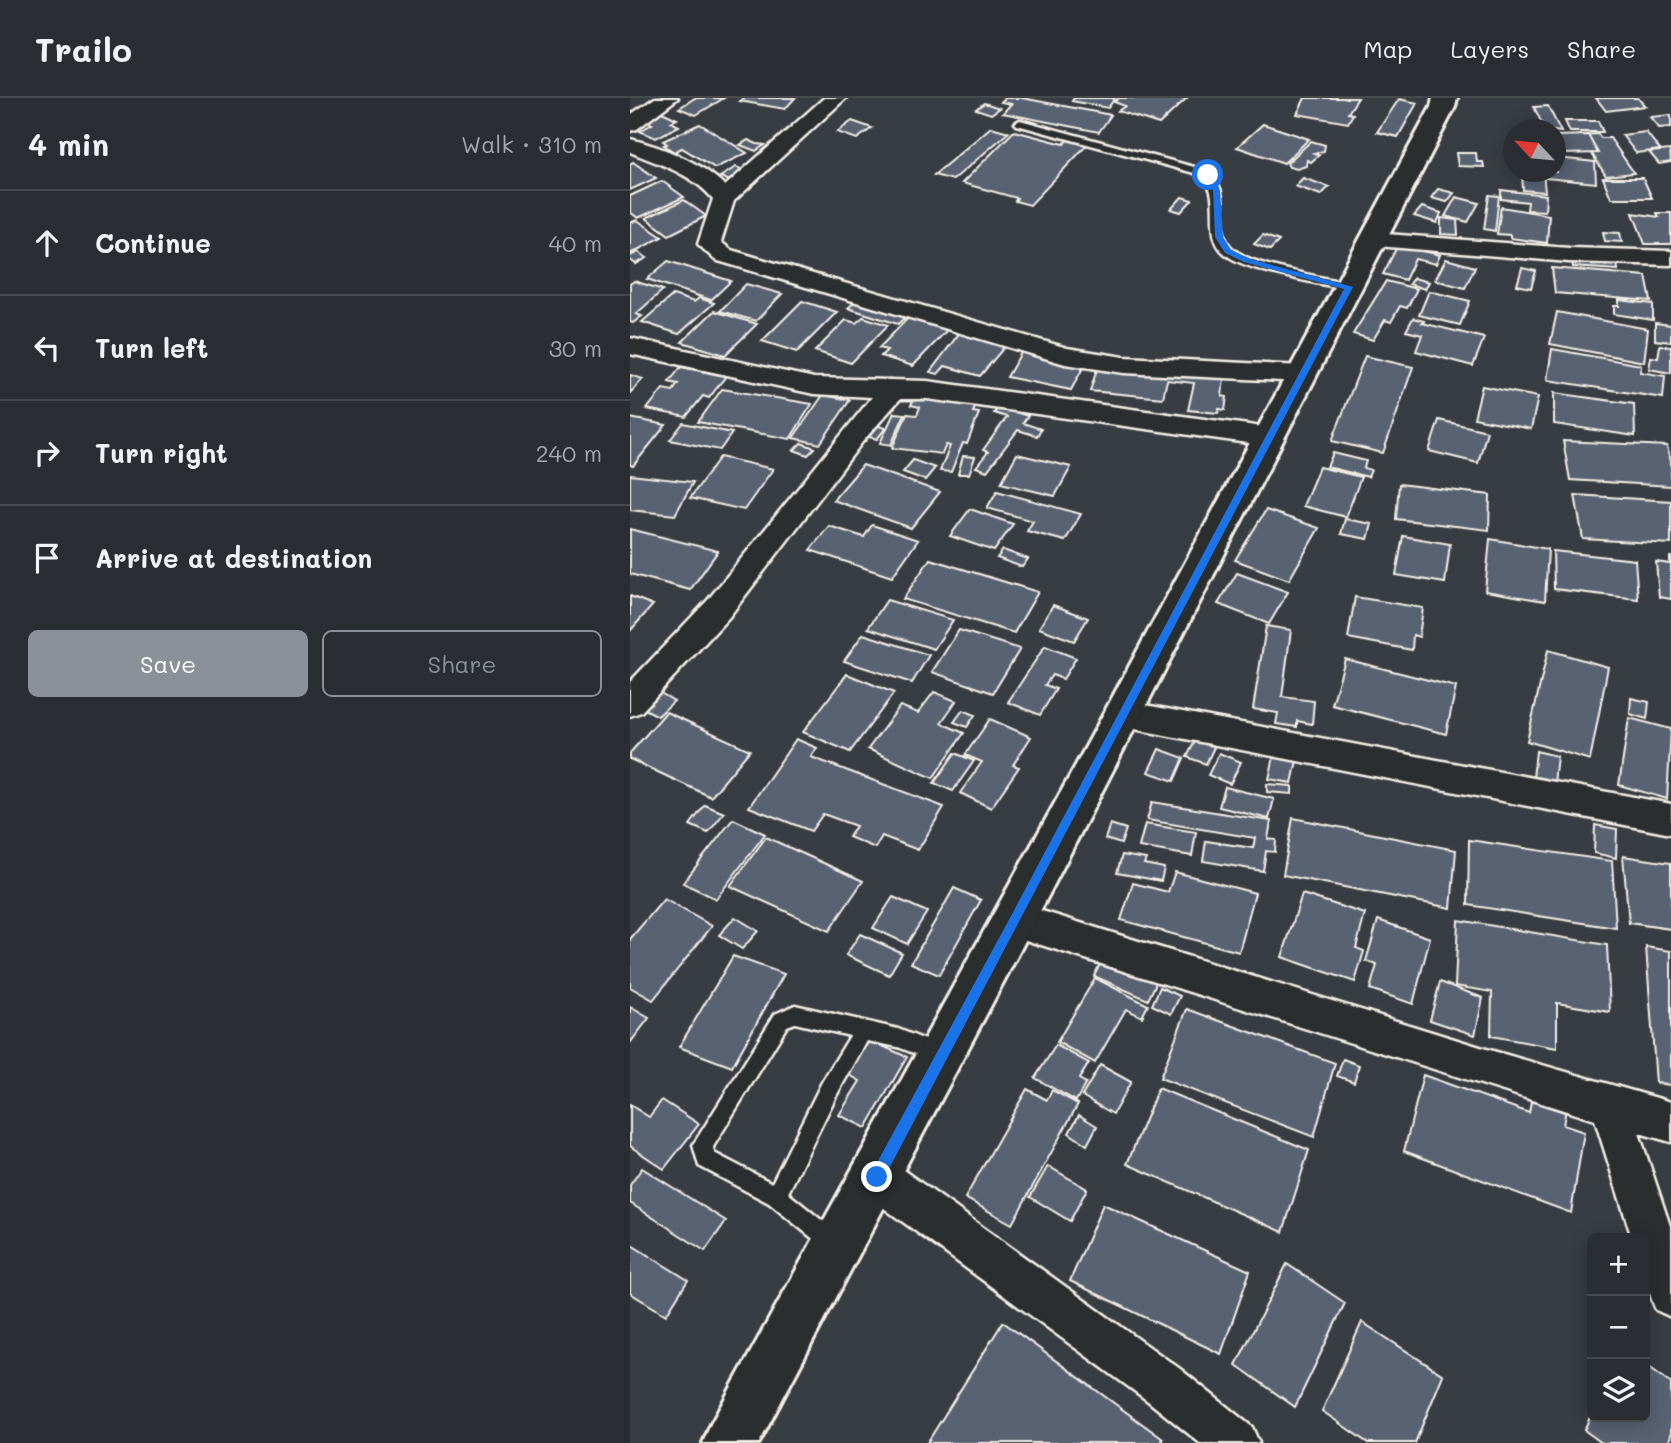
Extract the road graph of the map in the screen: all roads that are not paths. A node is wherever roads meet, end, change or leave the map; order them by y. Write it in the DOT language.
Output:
graph roads {
  1 [pos="668,98"];
  2 [pos="836,98"];
  3 [pos="1445,98"];
  4 [pos="1020,123"];
  5 [pos="630,125"];
  6 [pos="630,145"];
  7 [pos="724,199"];
  8 [pos="1373,240"];
  9 [pos="1671,258"];
  10 [pos="1349,287"];
  11 [pos="630,346"];
  12 [pos="1303,374"];
  13 [pos="893,390"];
  14 [pos="1270,438"];
  15 [pos="630,703"];
  16 [pos="1124,714"];
  17 [pos="1671,819"];
  18 [pos="1016,920"];
  19 [pos="863,1031"];
  20 [pos="941,1055"];
  21 [pos="1610,1104"];
  22 [pos="1671,1122"];
  23 [pos="877,1177"];
  24 [pos="776,1196"];
  25 [pos="838,1246"];
  26 [pos="1671,1295"];
  27 [pos="730,1443"];
  28 [pos="1236,1443"];
  1 -- 5 [label="street"];
  2 -- 7 [label="street"];
  3 -- 8 [label="main road"];
  4 -- 10 [label="lane"];
  6 -- 7 [label="street"];
  7 -- 12 [label="street"];
  8 -- 9 [label="street"];
  8 -- 10 [label="main road"];
  10 -- 12 [label="main road"];
  11 -- 13 [label="street"];
  12 -- 14 [label="main road"];
  13 -- 14 [label="street"];
  13 -- 15 [label="street"];
  14 -- 16 [label="main road"];
  16 -- 17 [label="street"];
  16 -- 18 [label="main road"];
  18 -- 20 [label="main road"];
  18 -- 21 [label="street"];
  19 -- 20 [label="lane"];
  19 -- 24 [label="lane"];
  19 -- 24 [label="lane"];
  20 -- 23 [label="main road"];
  21 -- 22 [label="street"];
  21 -- 26 [label="street"];
  23 -- 25 [label="main road"];
  23 -- 28 [label="street"];
  24 -- 25 [label="lane"];
  25 -- 27 [label="main road"];
}
